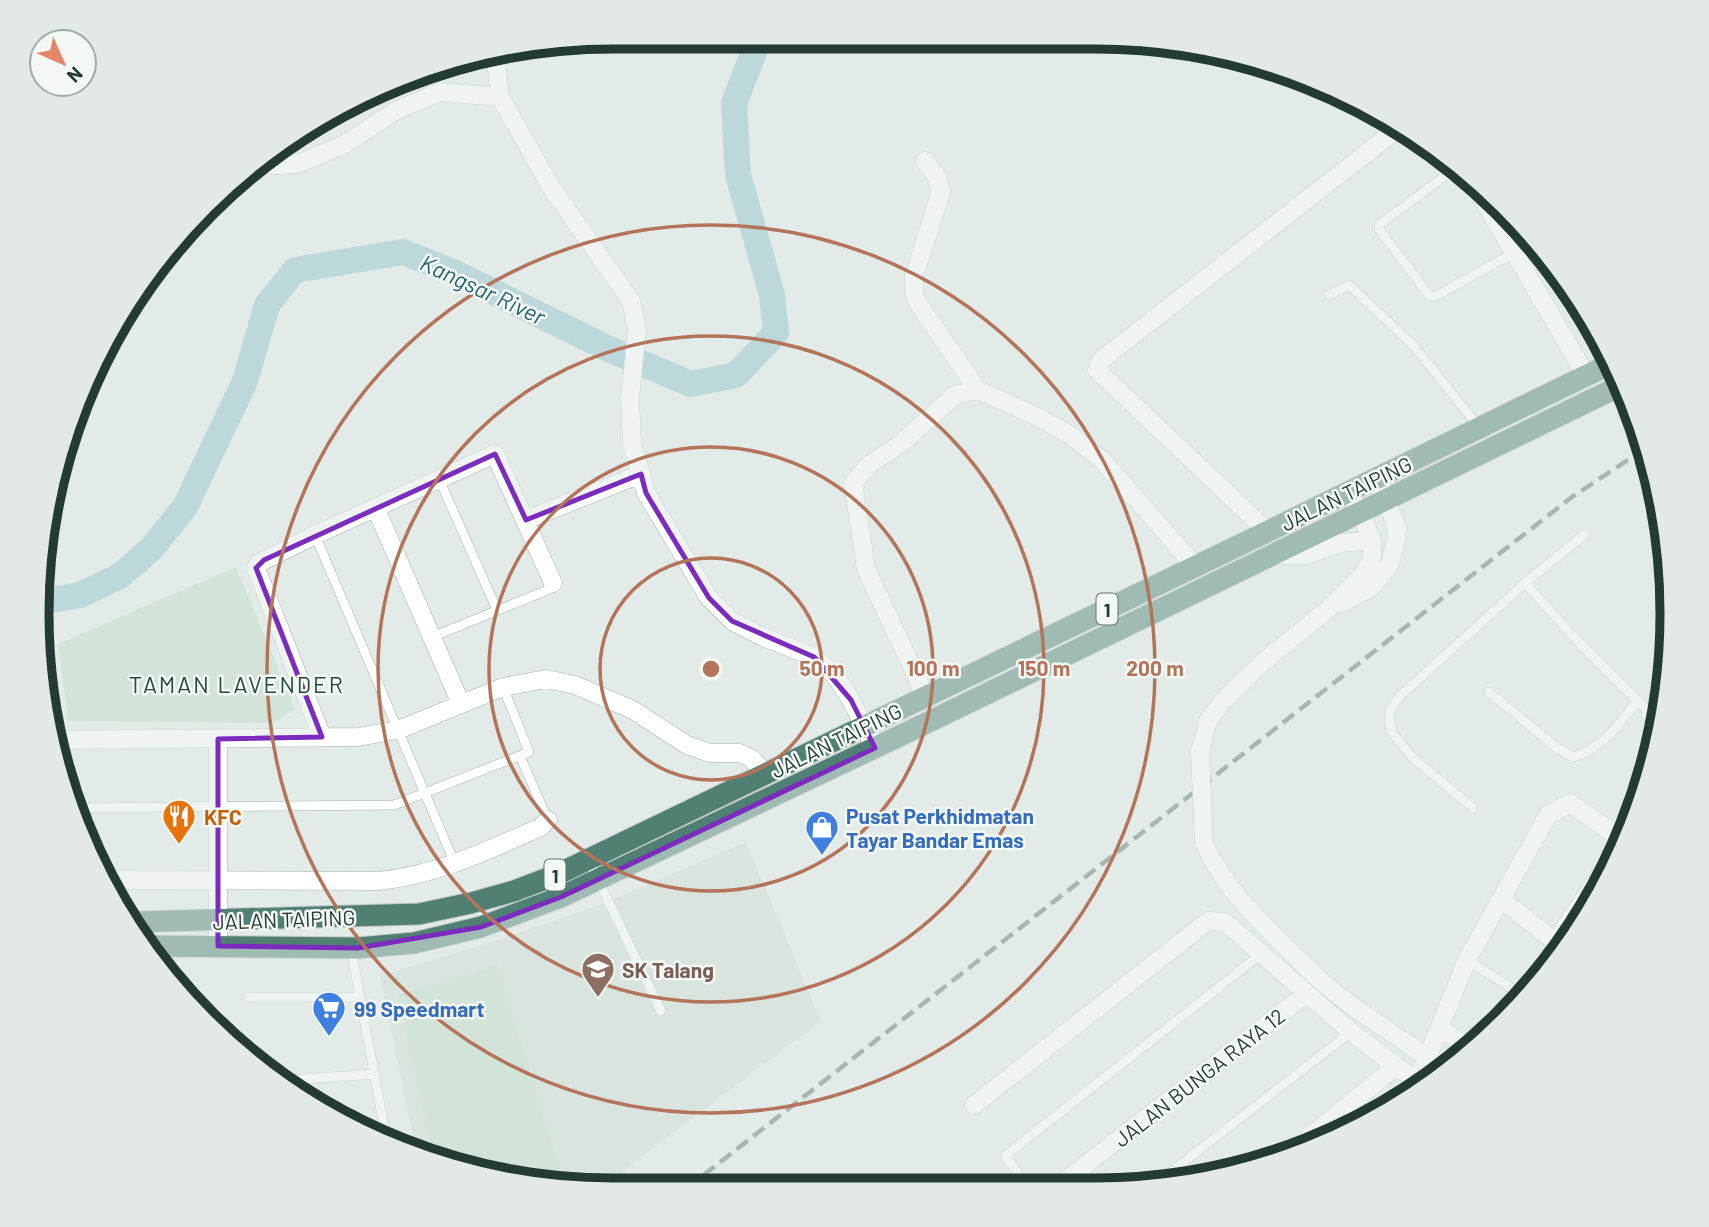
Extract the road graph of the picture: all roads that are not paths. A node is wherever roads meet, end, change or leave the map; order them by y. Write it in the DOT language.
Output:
graph roads {
  1 [pos="496,62"];
  2 [pos="500,97"];
  3 [pos="1392,133"];
  4 [pos="925,161"];
  5 [pos="271,165"];
  6 [pos="1448,173"];
  7 [pos="1487,207"];
  8 [pos="1514,253"];
  9 [pos="1329,295"];
  10 [pos="1603,367"];
  11 [pos="1586,375"];
  12 [pos="1613,389"];
  13 [pos="978,390"];
  14 [pos="1479,428"];
  15 [pos="641,474"];
  16 [pos="1376,478"];
  17 [pos="440,481"];
  18 [pos="1350,491"];
  19 [pos="1386,500"];
  20 [pos="376,509"];
  21 [pos="1359,513"];
  22 [pos="526,520"];
  23 [pos="1268,532"];
  24 [pos="1585,534"];
  25 [pos="316,535"];
  26 [pos="1371,540"];
  27 [pos="1272,555"];
  28 [pos="1195,566"];
  29 [pos="553,583"];
  30 [pos="1525,583"];
  31 [pos="497,610"];
  32 [pos="1327,610"];
  33 [pos="432,637"];
  34 [pos="503,687"];
  35 [pos="1489,692"];
  36 [pos="926,697"];
  37 [pos="1637,701"];
  38 [pos="461,704"];
  39 [pos="1651,713"];
  40 [pos="865,727"];
  41 [pos="398,730"];
  42 [pos="322,737"];
  43 [pos="218,739"];
  44 [pos="64,740"];
  45 [pos="875,748"];
  46 [pos="520,756"];
  47 [pos="766,774"];
  48 [pos="425,794"];
  49 [pos="217,807"];
  50 [pos="84,808"];
  51 [pos="1473,808"];
  52 [pos="548,820"];
  53 [pos="1615,834"];
  54 [pos="588,859"];
  55 [pos="455,864"];
  56 [pos="1595,876"];
  57 [pos="216,879"];
  58 [pos="116,880"];
  59 [pos="597,880"];
  60 [pos="1584,891"];
  61 [pos="1502,900"];
  62 [pos="218,921"];
  63 [pos="1569,921"];
  64 [pos="141,922"];
  65 [pos="1554,942"];
  66 [pos="158,946"];
  67 [pos="218,946"];
  68 [pos="351,948"];
  69 [pos="1261,954"];
  70 [pos="1467,960"];
  71 [pos="1516,991"];
  72 [pos="1306,994"];
  73 [pos="249,997"];
  74 [pos="360,997"];
  75 [pos="661,1011"];
  76 [pos="1441,1029"];
  77 [pos="1351,1032"];
  78 [pos="1462,1043"];
  79 [pos="1428,1057"];
  80 [pos="1436,1063"];
  81 [pos="1396,1066"];
  82 [pos="1422,1073"];
  83 [pos="375,1074"];
  84 [pos="295,1079"];
  85 [pos="1413,1080"];
  86 [pos="974,1105"];
  87 [pos="385,1129"];
  88 [pos="1310,1136"];
  89 [pos="1170,1173"];
  90 [pos="1021,1178"];
  91 [pos="1068,1178"];
  1 -- 2 [label="street"];
  2 -- 5 [label="street"];
  2 -- 15 [label="street"];
  3 -- 23 [label="street"];
  4 -- 13 [label="street"];
  6 -- 8 [label="lane"];
  7 -- 8 [label="street"];
  8 -- 11 [label="street"];
  9 -- 14 [label="lane"];
  10 -- 11 [label="highway, JALAN TAIPING / 1"];
  11 -- 14 [label="highway, JALAN TAIPING / 1"];
  12 -- 19 [label="highway, JALAN TAIPING / 1"];
  13 -- 28 [label="street"];
  13 -- 36 [label="street"];
  14 -- 16 [label="highway, JALAN TAIPING / 1"];
  15 -- 22 [label="street"];
  15 -- 40 [label="street"];
  16 -- 18 [label="highway, JALAN TAIPING / 1"];
  16 -- 19 [label="street"];
  17 -- 20 [label="street"];
  17 -- 22 [label="street"];
  17 -- 31 [label="lane"];
  18 -- 21 [label="street"];
  18 -- 23 [label="highway, JALAN TAIPING / 1"];
  19 -- 21 [label="highway, JALAN TAIPING / 1"];
  19 -- 32 [label="street"];
  20 -- 25 [label="street"];
  20 -- 33 [label="street"];
  21 -- 26 [label="street"];
  21 -- 27 [label="highway, JALAN TAIPING / 1"];
  22 -- 29 [label="street"];
  23 -- 28 [label="highway, JALAN TAIPING / 1"];
  24 -- 30 [label="lane"];
  25 -- 41 [label="lane"];
  25 -- 42 [label="street"];
  26 -- 27 [label="street"];
  26 -- 32 [label="street"];
  27 -- 45 [label="highway, JALAN TAIPING / 1"];
  28 -- 36 [label="highway, JALAN TAIPING / 1"];
  29 -- 31 [label="lane"];
  30 -- 37 [label="lane"];
  30 -- 51 [label="lane"];
  31 -- 33 [label="lane"];
  32 -- 79 [label="street, bridge"];
  33 -- 38 [label="street"];
  34 -- 38 [label="street"];
  34 -- 46 [label="lane"];
  34 -- 47 [label="street"];
  35 -- 37 [label="lane"];
  36 -- 40 [label="highway, JALAN TAIPING / 1"];
  37 -- 39 [label="lane"];
  38 -- 41 [label="street"];
  40 -- 45 [label="street"];
  40 -- 47 [label="highway, JALAN TAIPING / 1"];
  41 -- 42 [label="street"];
  41 -- 48 [label="lane"];
  42 -- 43 [label="street"];
  43 -- 44 [label="street"];
  43 -- 49 [label="street"];
  45 -- 59 [label="highway, JALAN TAIPING / 1"];
  46 -- 48 [label="lane"];
  46 -- 52 [label="lane"];
  47 -- 54 [label="highway, JALAN TAIPING / 1"];
  48 -- 49 [label="lane"];
  48 -- 55 [label="lane"];
  49 -- 50 [label="lane"];
  49 -- 57 [label="street"];
  52 -- 55 [label="street"];
  53 -- 61 [label="street"];
  54 -- 59 [label="lane"];
  54 -- 62 [label="highway, JALAN TAIPING / 1"];
  55 -- 57 [label="street"];
  56 -- 60 [label="lane"];
  57 -- 58 [label="street"];
  57 -- 62 [label="street"];
  59 -- 68 [label="highway, JALAN TAIPING / 1"];
  59 -- 75 [label="lane"];
  60 -- 63 [label="lane"];
  61 -- 65 [label="street"];
  61 -- 70 [label="street"];
  62 -- 64 [label="highway, JALAN TAIPING / 1"];
  62 -- 67 [label="street"];
  66 -- 67 [label="highway, JALAN TAIPING / 1"];
  67 -- 68 [label="highway, JALAN TAIPING / 1"];
  68 -- 74 [label="lane"];
  69 -- 72 [label="street"];
  69 -- 86 [label="street"];
  69 -- 90 [label="lane"];
  70 -- 71 [label="lane"];
  70 -- 76 [label="street"];
  72 -- 77 [label="street"];
  72 -- 91 [label="street, JALAN BUNGA RAYA 12"];
  73 -- 74 [label="lane"];
  74 -- 83 [label="lane"];
  76 -- 78 [label="street"];
  76 -- 79 [label="street"];
  77 -- 81 [label="street"];
  77 -- 89 [label="lane"];
  79 -- 80 [label="street"];
  79 -- 82 [label="street"];
  81 -- 85 [label="street"];
  81 -- 88 [label="street"];
  83 -- 84 [label="lane"];
  83 -- 87 [label="lane"];
}
